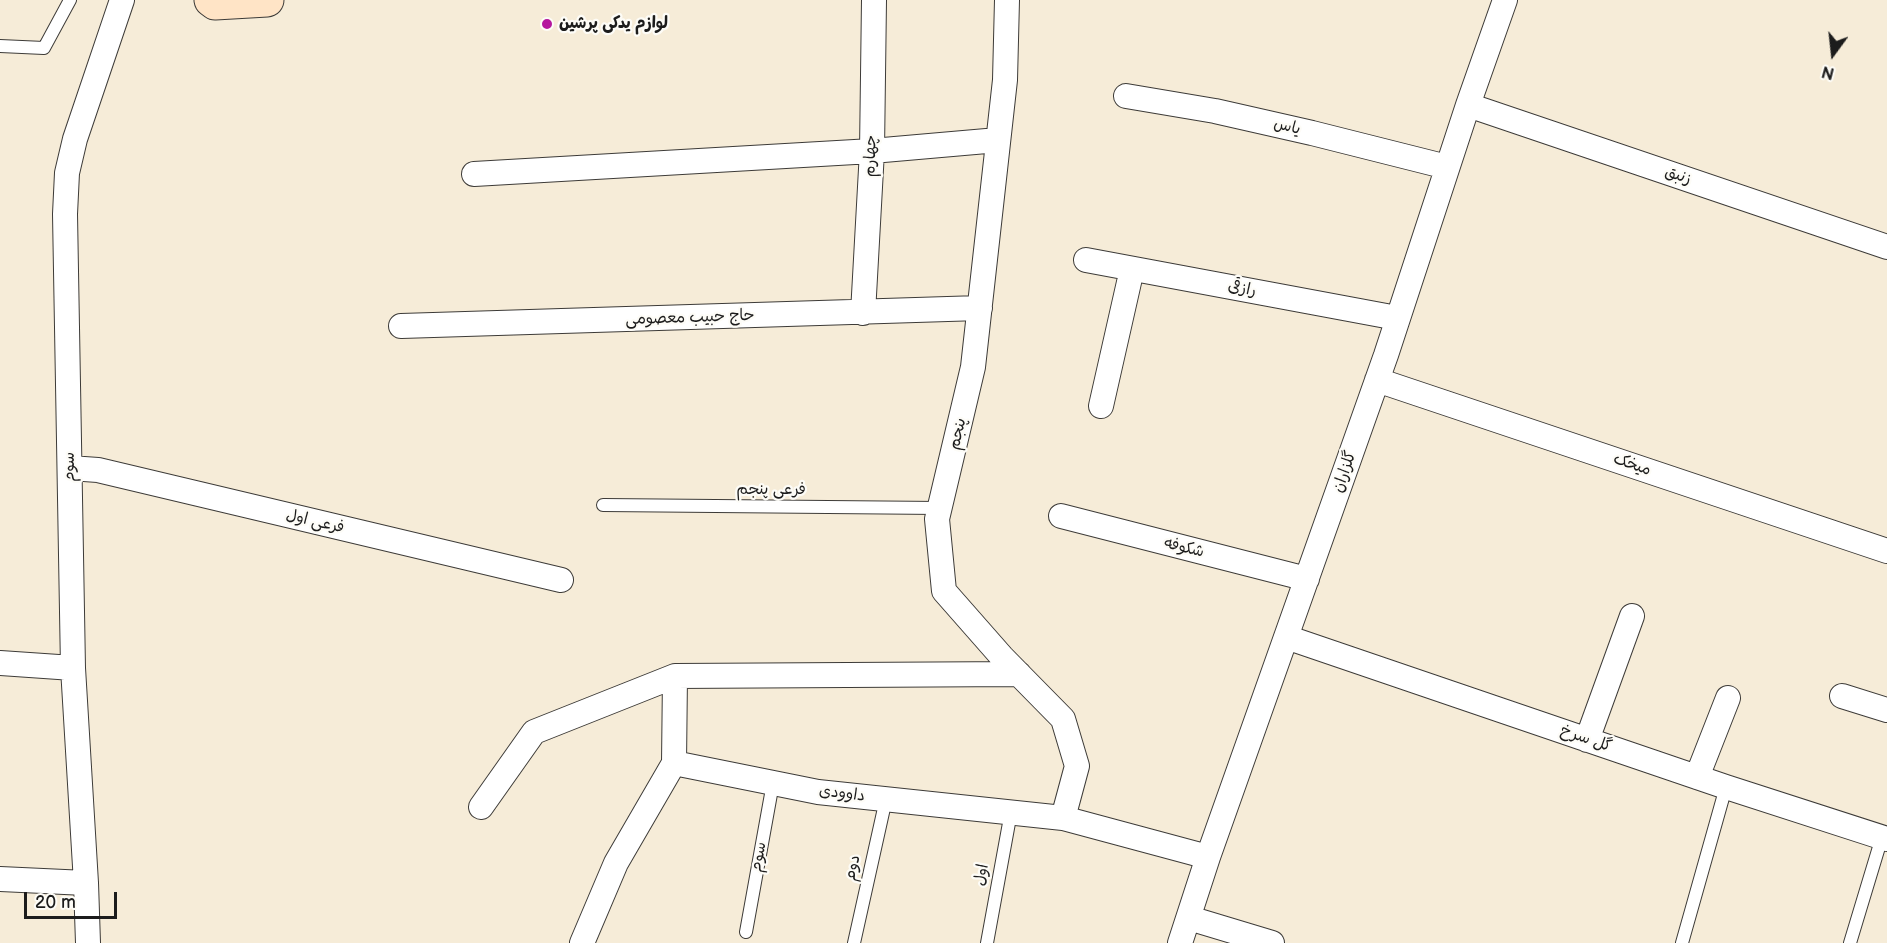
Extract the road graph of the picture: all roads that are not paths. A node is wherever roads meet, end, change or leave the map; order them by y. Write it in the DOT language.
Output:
graph roads {
  1 [pos="70,0"];
  2 [pos="122,0"];
  3 [pos="210,0"];
  4 [pos="267,0"];
  5 [pos="874,0"];
  6 [pos="1007,0"];
  7 [pos="1506,0"];
  8 [pos="0,46"];
  9 [pos="1126,96"];
  10 [pos="1468,105"];
  11 [pos="998,141"];
  12 [pos="872,151"];
  13 [pos="1447,167"];
  14 [pos="474,174"];
  15 [pos="1887,247"];
  16 [pos="1086,260"];
  17 [pos="1132,268"];
  18 [pos="980,308"];
  19 [pos="863,313"];
  20 [pos="1397,318"];
  21 [pos="401,326"];
  22 [pos="1377,380"];
  23 [pos="1101,406"];
  24 [pos="70,468"];
  25 [pos="603,505"];
  26 [pos="940,508"];
  27 [pos="1061,516"];
  28 [pos="1887,551"];
  29 [pos="1307,579"];
  30 [pos="561,580"];
  31 [pos="1632,616"];
  32 [pos="1286,637"];
  33 [pos="0,663"];
  34 [pos="73,668"];
  35 [pos="1019,674"];
  36 [pos="675,676"];
  37 [pos="1842,696"];
  38 [pos="1728,698"];
  39 [pos="1887,710"];
  40 [pos="1587,740"];
  41 [pos="674,763"];
  42 [pos="1697,777"];
  43 [pos="773,783"];
  44 [pos="1726,787"];
  45 [pos="886,799"];
  46 [pos="482,807"];
  47 [pos="1011,812"];
  48 [pos="1063,818"];
  49 [pos="1885,838"];
  50 [pos="1208,857"];
  51 [pos="0,879"];
  52 [pos="86,883"];
  53 [pos="1189,918"];
  54 [pos="746,932"];
  55 [pos="88,943"];
  56 [pos="582,943"];
  57 [pos="854,943"];
  58 [pos="987,943"];
  59 [pos="1180,943"];
  60 [pos="1272,943"];
  61 [pos="1682,943"];
  62 [pos="1850,943"];
  1 -- 8 [label="lane"];
  2 -- 24 [label="street, سوم"];
  3 -- 4 [label="street"];
  5 -- 12 [label="street, چهارم"];
  6 -- 11 [label="street, پنجم"];
  7 -- 10 [label="street, گلزاران"];
  9 -- 13 [label="street, یاس"];
  10 -- 13 [label="street, گلزاران"];
  10 -- 15 [label="street, زنبق"];
  11 -- 12 [label="street"];
  11 -- 18 [label="street, پنجم"];
  12 -- 14 [label="street"];
  12 -- 19 [label="street, چهارم"];
  13 -- 20 [label="street, گلزاران"];
  16 -- 17 [label="street, رازقی"];
  17 -- 20 [label="street, رازقی"];
  17 -- 23 [label="street"];
  18 -- 19 [label="street, حاج حبیب معصومی"];
  18 -- 26 [label="street, پنجم"];
  19 -- 21 [label="street, حاج حبیب معصومی"];
  20 -- 22 [label="street, گلزاران"];
  22 -- 28 [label="street, میخک"];
  22 -- 29 [label="street, گلزاران"];
  24 -- 30 [label="street, فرعی اول"];
  24 -- 34 [label="street, سوم"];
  25 -- 26 [label="lane, فرعی پنجم"];
  26 -- 35 [label="street, پنجم"];
  27 -- 29 [label="street, شکوفه"];
  29 -- 32 [label="street, گلزاران"];
  31 -- 40 [label="street"];
  32 -- 40 [label="street, گل سرخ"];
  32 -- 50 [label="street, گلزاران"];
  33 -- 34 [label="street"];
  34 -- 52 [label="street, سوم"];
  35 -- 36 [label="street"];
  35 -- 48 [label="street, پنجم"];
  36 -- 41 [label="street"];
  36 -- 46 [label="street"];
  37 -- 39 [label="street"];
  38 -- 42 [label="street"];
  40 -- 42 [label="street, گل سرخ"];
  41 -- 43 [label="street, داوودی"];
  41 -- 56 [label="street"];
  42 -- 44 [label="street, گل سرخ"];
  43 -- 45 [label="street, داوودی"];
  43 -- 54 [label="lane, سوم"];
  44 -- 49 [label="street, گل سرخ"];
  44 -- 61 [label="lane"];
  45 -- 47 [label="street, داوودی"];
  45 -- 57 [label="lane, دوم"];
  47 -- 48 [label="street, داوودی"];
  47 -- 58 [label="lane, اول"];
  48 -- 50 [label="street, داوودی"];
  49 -- 62 [label="lane"];
  50 -- 53 [label="street, گلزاران"];
  51 -- 52 [label="street"];
  52 -- 55 [label="street, سوم"];
  53 -- 59 [label="street, گلزاران"];
  53 -- 60 [label="street"];
}
